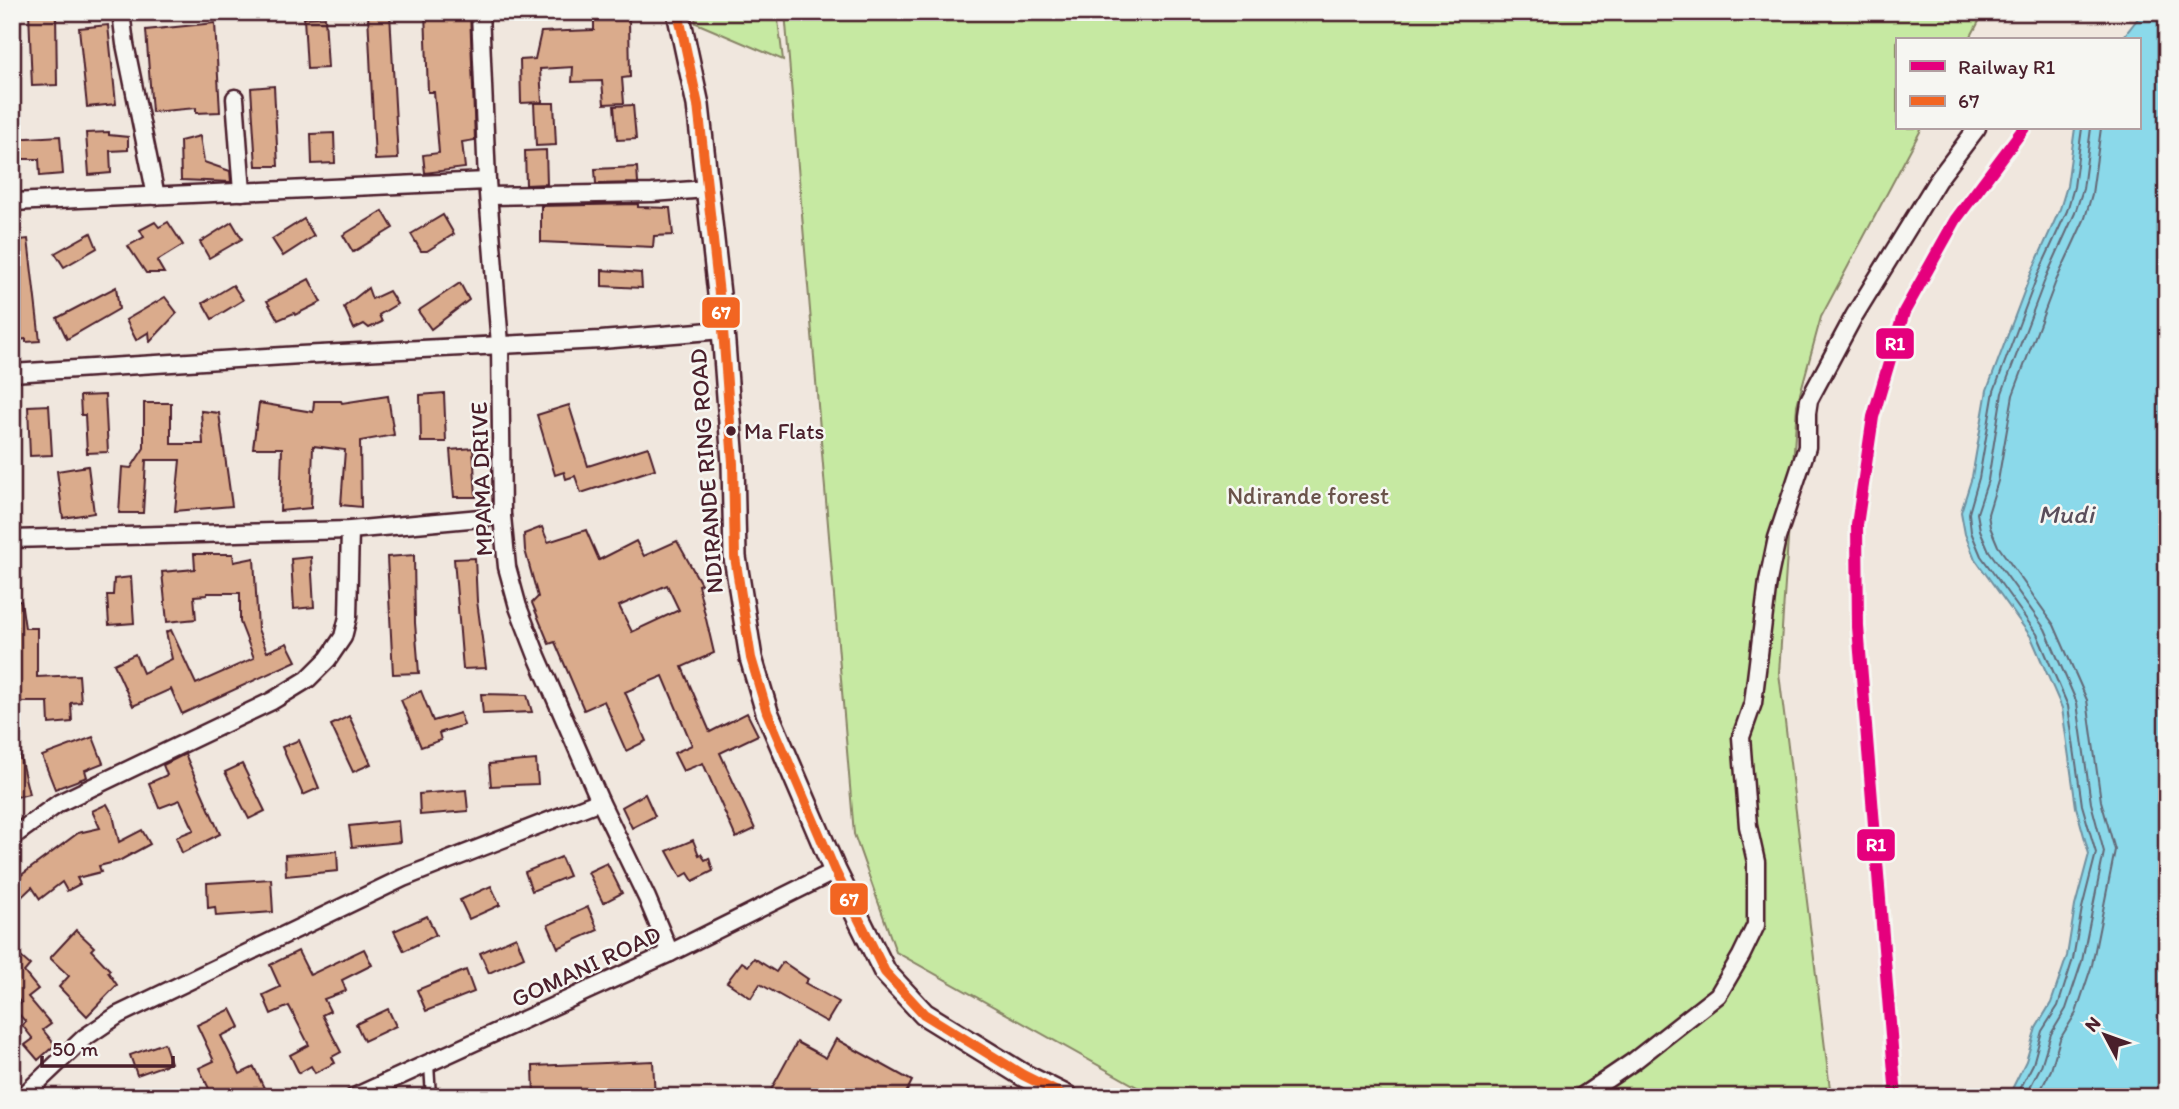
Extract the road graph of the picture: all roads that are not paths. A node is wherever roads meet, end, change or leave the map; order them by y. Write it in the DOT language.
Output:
graph roads {
  1 [pos="121,12"];
  2 [pos="480,12"];
  3 [pos="678,12"];
  4 [pos="235,98"];
  5 [pos="1975,130"];
  6 [pos="488,188"];
  7 [pos="708,189"];
  8 [pos="242,192"];
  9 [pos="156,195"];
  10 [pos="12,202"];
  11 [pos="723,330"];
  12 [pos="500,344"];
  13 [pos="12,373"];
  14 [pos="502,516"];
  15 [pos="350,530"];
  16 [pos="12,539"];
  17 [pos="600,801"];
  18 [pos="12,837"];
  19 [pos="835,871"];
  20 [pos="670,953"];
  21 [pos="429,1063"];
  22 [pos="22,1097"];
  23 [pos="354,1097"];
  24 [pos="431,1097"];
  25 [pos="1067,1097"];
  26 [pos="1581,1097"];
  1 -- 9 [label="street"];
  2 -- 6 [label="street, MPAMA DRIVE"];
  3 -- 7 [label="street, NDIRANDE RING ROAD"];
  4 -- 8 [label="street"];
  5 -- 26 [label="street"];
  6 -- 7 [label="street"];
  6 -- 8 [label="street"];
  6 -- 12 [label="street, MPAMA DRIVE"];
  7 -- 11 [label="street, NDIRANDE RING ROAD"];
  8 -- 9 [label="street"];
  9 -- 10 [label="street"];
  11 -- 12 [label="street"];
  11 -- 19 [label="street, NDIRANDE RING ROAD"];
  12 -- 13 [label="street"];
  12 -- 14 [label="street, MPAMA DRIVE"];
  14 -- 15 [label="street"];
  14 -- 17 [label="street, MPAMA DRIVE"];
  15 -- 16 [label="street"];
  15 -- 18 [label="street"];
  17 -- 20 [label="street, MPAMA DRIVE"];
  17 -- 22 [label="street"];
  19 -- 20 [label="street, GOMANI ROAD"];
  19 -- 25 [label="street, NDIRANDE RING ROAD"];
  20 -- 21 [label="street, GOMANI ROAD"];
  21 -- 23 [label="street, GOMANI ROAD"];
  21 -- 24 [label="lane"];
}
